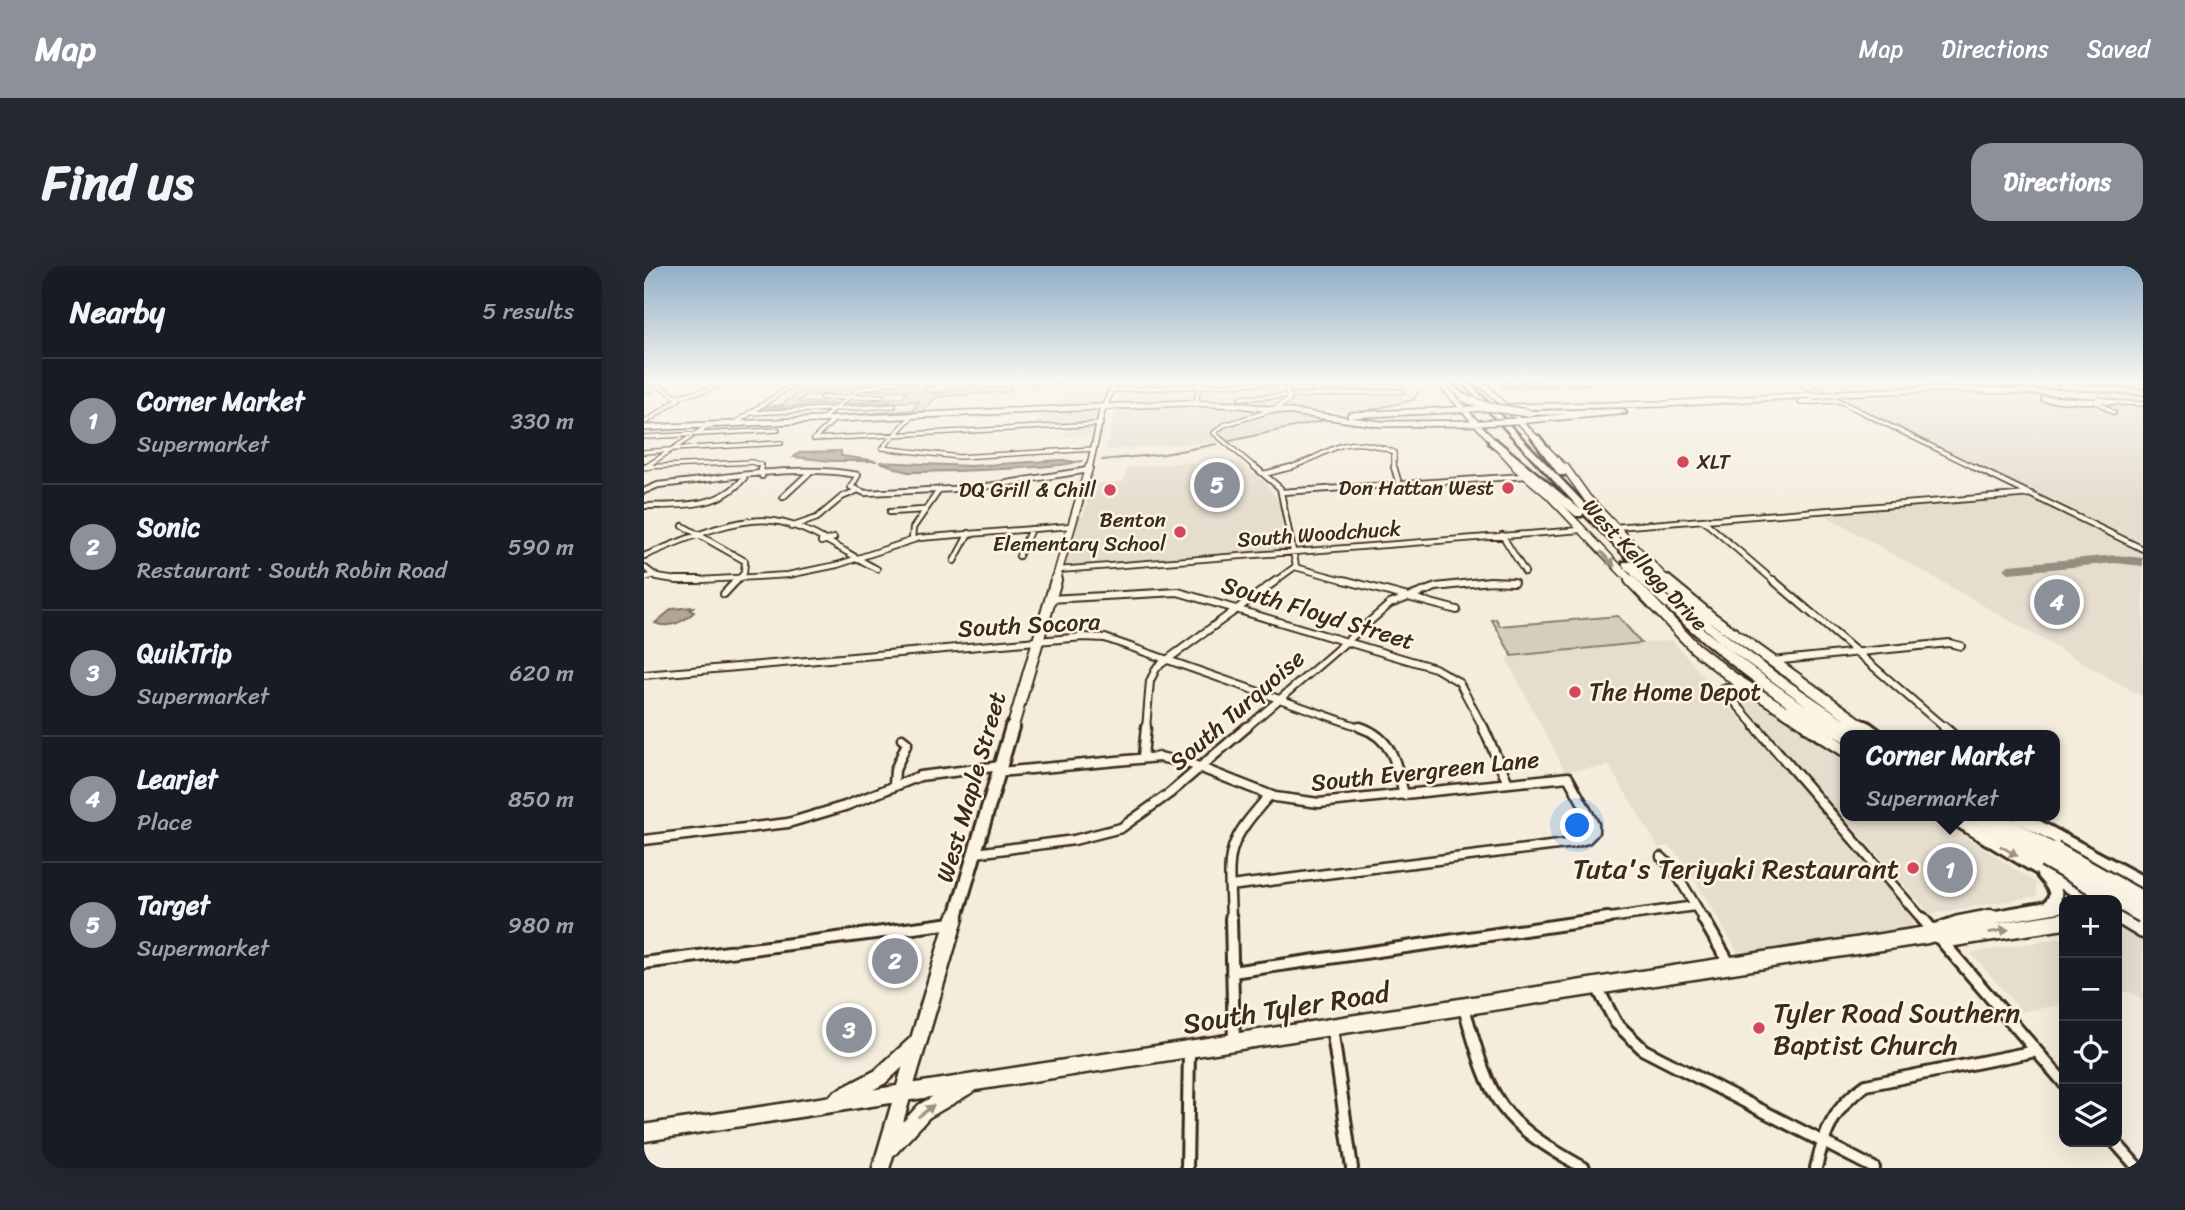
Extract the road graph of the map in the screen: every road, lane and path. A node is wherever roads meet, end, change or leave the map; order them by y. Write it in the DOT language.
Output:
graph roads {
  1 [pos="750,423"];
  2 [pos="831,423"];
  3 [pos="905,423"];
  4 [pos="1084,423"];
  5 [pos="1101,423"];
  6 [pos="1229,423"];
  7 [pos="1375,423"];
  8 [pos="1478,423"];
  9 [pos="1480,423"];
  10 [pos="1494,423"];
  11 [pos="1504,423"];
  12 [pos="1520,423"];
  13 [pos="1531,423"];
  14 [pos="1892,423"];
  15 [pos="734,424"];
  16 [pos="709,425"];
  17 [pos="1441,425"];
  18 [pos="644,426"];
  19 [pos="1528,429"];
  20 [pos="778,430"];
  21 [pos="1485,432"];
  22 [pos="694,435"];
  23 [pos="894,435"];
  24 [pos="644,438"];
  25 [pos="1536,438"];
  26 [pos="1492,441"];
  27 [pos="781,443"];
  28 [pos="1062,444"];
  29 [pos="1011,447"];
  30 [pos="1094,449"];
  31 [pos="672,450"];
  32 [pos="957,450"];
  33 [pos="644,452"];
  34 [pos="1062,452"];
  35 [pos="948,455"];
  36 [pos="1006,455"];
  37 [pos="645,468"];
  38 [pos="1088,470"];
  39 [pos="810,472"];
  40 [pos="1264,474"];
  41 [pos="762,476"];
  42 [pos="1526,476"];
  43 [pos="744,478"];
  44 [pos="977,480"];
  45 [pos="1399,484"];
  46 [pos="976,488"];
  47 [pos="940,489"];
  48 [pos="644,491"];
  49 [pos="856,491"];
  50 [pos="1282,492"];
  51 [pos="2031,494"];
  52 [pos="783,497"];
  53 [pos="644,506"];
  54 [pos="1584,507"];
  55 [pos="924,510"];
  56 [pos="890,512"];
  57 [pos="1704,521"];
  58 [pos="683,526"];
  59 [pos="1071,526"];
  60 [pos="791,527"];
  61 [pos="1615,527"];
  62 [pos="1587,528"];
  63 [pos="1031,529"];
  64 [pos="969,533"];
  65 [pos="702,536"];
  66 [pos="1502,536"];
  67 [pos="834,538"];
  68 [pos="912,539"];
  69 [pos="821,542"];
  70 [pos="2143,549"];
  71 [pos="1294,552"];
  72 [pos="644,556"];
  73 [pos="1019,556"];
  74 [pos="854,559"];
  75 [pos="954,561"];
  76 [pos="1295,567"];
  77 [pos="644,568"];
  78 [pos="877,569"];
  79 [pos="1058,570"];
  80 [pos="1525,572"];
  81 [pos="655,575"];
  82 [pos="644,578"];
  83 [pos="738,578"];
  84 [pos="1514,582"];
  85 [pos="1644,582"];
  86 [pos="1662,585"];
  87 [pos="724,594"];
  88 [pos="1406,597"];
  89 [pos="1049,600"];
  90 [pos="1237,609"];
  91 [pos="1457,610"];
  92 [pos="1037,641"];
  93 [pos="1345,642"];
  94 [pos="1961,646"];
  95 [pos="1857,652"];
  96 [pos="1166,659"];
  97 [pos="1772,661"];
  98 [pos="644,675"];
  99 [pos="1733,678"];
  100 [pos="1724,690"];
  101 [pos="1752,690"];
  102 [pos="1280,699"];
  103 [pos="1814,730"];
  104 [pos="1853,730"];
  105 [pos="1868,730"];
  106 [pos="1869,730"];
  107 [pos="1947,730"];
  108 [pos="1840,734"];
  109 [pos="902,739"];
  110 [pos="1840,747"];
  111 [pos="1143,756"];
  112 [pos="1199,768"];
  113 [pos="1001,769"];
  114 [pos="1508,783"];
  115 [pos="894,784"];
  116 [pos="1269,796"];
  117 [pos="1404,796"];
  118 [pos="1961,821"];
  119 [pos="1983,821"];
  120 [pos="2000,821"];
  121 [pos="2027,821"];
  122 [pos="644,840"];
  123 [pos="2078,848"];
  124 [pos="976,853"];
  125 [pos="1661,857"];
  126 [pos="2044,861"];
  127 [pos="2143,883"];
  128 [pos="1230,886"];
  129 [pos="2143,893"];
  130 [pos="2088,895"];
  131 [pos="2122,896"];
  132 [pos="2143,901"];
  133 [pos="1695,906"];
  134 [pos="2059,906"];
  135 [pos="2048,908"];
  136 [pos="2143,912"];
  137 [pos="2122,914"];
  138 [pos="2122,917"];
  139 [pos="955,922"];
  140 [pos="2059,922"];
  141 [pos="2143,930"];
  142 [pos="1935,934"];
  143 [pos="644,962"];
  144 [pos="1731,967"];
  145 [pos="1232,972"];
  146 [pos="1597,987"];
  147 [pos="1464,1008"];
  148 [pos="1332,1028"];
  149 [pos="920,1040"];
  150 [pos="1234,1043"];
  151 [pos="1189,1049"];
  152 [pos="2036,1051"];
  153 [pos="2059,1077"];
  154 [pos="976,1081"];
  155 [pos="904,1092"];
  156 [pos="826,1104"];
  157 [pos="644,1133"];
  158 [pos="1822,1141"];
  159 [pos="2119,1147"];
  160 [pos="884,1161"];
  161 [pos="1187,1168"];
  162 [pos="1352,1168"];
  163 [pos="1584,1168"];
  164 [pos="1816,1168"];
  165 [pos="1874,1168"];
  166 [pos="2138,1168"];
  1 -- 15 [label="main road"];
  2 -- 23 [label="street"];
  3 -- 23 [label="street"];
  4 -- 23 [label="street"];
  5 -- 30 [label="main road, West Maple Street"];
  6 -- 40 [label="street"];
  7 -- 17 [label="main road"];
  8 -- 17 [label="main road"];
  9 -- 21 [label="main road, West Kellogg Drive"];
  10 -- 62 [label="highway"];
  11 -- 54 [label="highway"];
  12 -- 19 [label="main road, West Kellogg Drive"];
  13 -- 19 [label="main road"];
  14 -- 51 [label="street"];
  15 -- 16 [label="main road"];
  16 -- 18 [label="main road"];
  16 -- 22 [label="street"];
  17 -- 21 [label="main road"];
  19 -- 25 [label="main road, West Kellogg Drive"];
  20 -- 22 [label="street"];
  21 -- 26 [label="main road, West Kellogg Drive"];
  22 -- 24 [label="street"];
  22 -- 31 [label="street"];
  23 -- 35 [label="street"];
  25 -- 54 [label="highway"];
  25 -- 61 [label="main road, West Kellogg Drive"];
  26 -- 42 [label="main road, West Kellogg Drive"];
  26 -- 62 [label="highway"];
  27 -- 31 [label="street"];
  28 -- 34 [label="street"];
  29 -- 36 [label="street"];
  30 -- 34 [label="street"];
  30 -- 38 [label="main road, West Maple Street"];
  31 -- 33 [label="street"];
  31 -- 37 [label="street"];
  32 -- 35 [label="street"];
  34 -- 36 [label="street"];
  35 -- 36 [label="street"];
  37 -- 41 [label="street"];
  38 -- 46 [label="street"];
  38 -- 59 [label="main road, West Maple Street"];
  39 -- 41 [label="street"];
  39 -- 49 [label="street"];
  39 -- 52 [label="street"];
  40 -- 45 [label="street"];
  40 -- 50 [label="street"];
  41 -- 43 [label="street"];
  42 -- 45 [label="street"];
  42 -- 62 [label="main road, West Kellogg Drive"];
  43 -- 48 [label="street"];
  43 -- 53 [label="street"];
  44 -- 46 [label="street"];
  45 -- 50 [label="street"];
  46 -- 47 [label="street"];
  47 -- 49 [label="street"];
  47 -- 55 [label="street"];
  49 -- 60 [label="street"];
  50 -- 71 [label="street"];
  51 -- 57 [label="street"];
  51 -- 70 [label="street"];
  54 -- 86 [label="highway"];
  55 -- 56 [label="street"];
  55 -- 68 [label="street"];
  57 -- 61 [label="street"];
  57 -- 95 [label="street"];
  58 -- 65 [label="street"];
  59 -- 63 [label="street"];
  59 -- 79 [label="main road, West Maple Street"];
  60 -- 65 [label="street"];
  60 -- 69 [label="street"];
  61 -- 97 [label="main road, West Kellogg Drive"];
  62 -- 66 [label="street, South Woodchuck"];
  62 -- 85 [label="highway"];
  62 -- 99 [label="main road, West Kellogg Drive, one-way"];
  63 -- 64 [label="street"];
  63 -- 73 [label="street"];
  64 -- 68 [label="street"];
  64 -- 75 [label="street"];
  65 -- 72 [label="street"];
  65 -- 83 [label="street"];
  66 -- 71 [label="street, South Woodchuck"];
  66 -- 80 [label="street"];
  67 -- 69 [label="street"];
  68 -- 74 [label="street"];
  69 -- 74 [label="street"];
  71 -- 76 [label="street"];
  71 -- 79 [label="street, South Woodchuck"];
  74 -- 78 [label="street"];
  74 -- 83 [label="street"];
  76 -- 88 [label="street"];
  76 -- 90 [label="street"];
  77 -- 81 [label="street"];
  79 -- 89 [label="main road, West Maple Street"];
  81 -- 82 [label="street"];
  81 -- 83 [label="street"];
  83 -- 87 [label="street"];
  84 -- 88 [label="street, South Turquoise"];
  85 -- 103 [label="highway"];
  85 -- 108 [label="highway"];
  86 -- 104 [label="highway"];
  86 -- 105 [label="highway"];
  88 -- 91 [label="street"];
  88 -- 93 [label="street, South Turquoise"];
  89 -- 90 [label="street, South Floyd Street"];
  89 -- 92 [label="main road, West Maple Street"];
  90 -- 93 [label="street, South Floyd Street"];
  90 -- 96 [label="street"];
  92 -- 96 [label="street, South Socora"];
  92 -- 98 [label="street, South Socora"];
  92 -- 113 [label="main road, West Maple Street"];
  93 -- 102 [label="street, South Turquoise"];
  93 -- 114 [label="street, South Floyd Street"];
  94 -- 95 [label="street"];
  95 -- 97 [label="street"];
  95 -- 107 [label="street"];
  96 -- 102 [label="street, South Socora"];
  96 -- 111 [label="street"];
  97 -- 106 [label="main road, West Kellogg Drive"];
  99 -- 100 [label="main road"];
  99 -- 101 [label="main road, West Kellogg Drive"];
  100 -- 101 [label="main road"];
  100 -- 142 [label="street"];
  101 -- 103 [label="main road, West Kellogg Drive"];
  102 -- 112 [label="street, South Turquoise"];
  102 -- 117 [label="street, South Socora"];
  103 -- 110 [label="main road, West Kellogg Drive"];
  109 -- 115 [label="street"];
  111 -- 112 [label="street, South Evergreen Lane"];
  111 -- 113 [label="street, South Evergreen Lane"];
  112 -- 116 [label="street, South Evergreen Lane"];
  112 -- 124 [label="street, South Turquoise"];
  113 -- 115 [label="street, South Evergreen Lane"];
  113 -- 124 [label="main road, West Maple Street"];
  114 -- 117 [label="street, South Evergreen Lane"];
  114 -- 128 [label="street, South Evergreen Lane"];
  115 -- 122 [label="street, South Evergreen Lane"];
  116 -- 117 [label="street, South Evergreen Lane"];
  116 -- 128 [label="street"];
  118 -- 126 [label="main road, one-way"];
  119 -- 126 [label="highway"];
  120 -- 126 [label="highway"];
  121 -- 123 [label="main road"];
  123 -- 126 [label="main road"];
  123 -- 127 [label="main road"];
  124 -- 139 [label="main road, West Maple Street"];
  125 -- 133 [label="street"];
  126 -- 130 [label="main road"];
  126 -- 132 [label="highway, bridge"];
  126 -- 135 [label="main road"];
  126 -- 136 [label="highway, bridge"];
  128 -- 145 [label="street"];
  129 -- 131 [label="main road"];
  133 -- 144 [label="street"];
  133 -- 145 [label="street"];
  134 -- 135 [label="main road, South Tyler Road"];
  135 -- 142 [label="main road, South Tyler Road"];
  136 -- 137 [label="main road"];
  138 -- 141 [label="main road"];
  139 -- 143 [label="street"];
  139 -- 149 [label="main road, West Maple Street"];
  142 -- 140 [label="main road, South Tyler Road, one-way"];
  142 -- 144 [label="main road, South Tyler Road"];
  142 -- 152 [label="street"];
  144 -- 146 [label="main road, South Tyler Road"];
  145 -- 150 [label="street"];
  146 -- 147 [label="main road, South Tyler Road"];
  146 -- 158 [label="street"];
  147 -- 148 [label="main road, South Tyler Road"];
  147 -- 163 [label="street"];
  148 -- 150 [label="main road, South Tyler Road"];
  148 -- 162 [label="street"];
  149 -- 155 [label="main road, West Maple Street"];
  149 -- 156 [label="main road"];
  150 -- 151 [label="main road, South Tyler Road"];
  151 -- 154 [label="main road, South Tyler Road"];
  151 -- 161 [label="street"];
  152 -- 153 [label="street"];
  152 -- 158 [label="street"];
  154 -- 155 [label="main road, South Tyler Road"];
  160 -- 154 [label="main road, one-way"];
  155 -- 156 [label="main road, South Tyler Road"];
  155 -- 160 [label="main road, West Maple Street"];
  156 -- 157 [label="main road, South Tyler Road"];
  158 -- 164 [label="street"];
  158 -- 165 [label="street"];
  159 -- 166 [label="street"];
}
